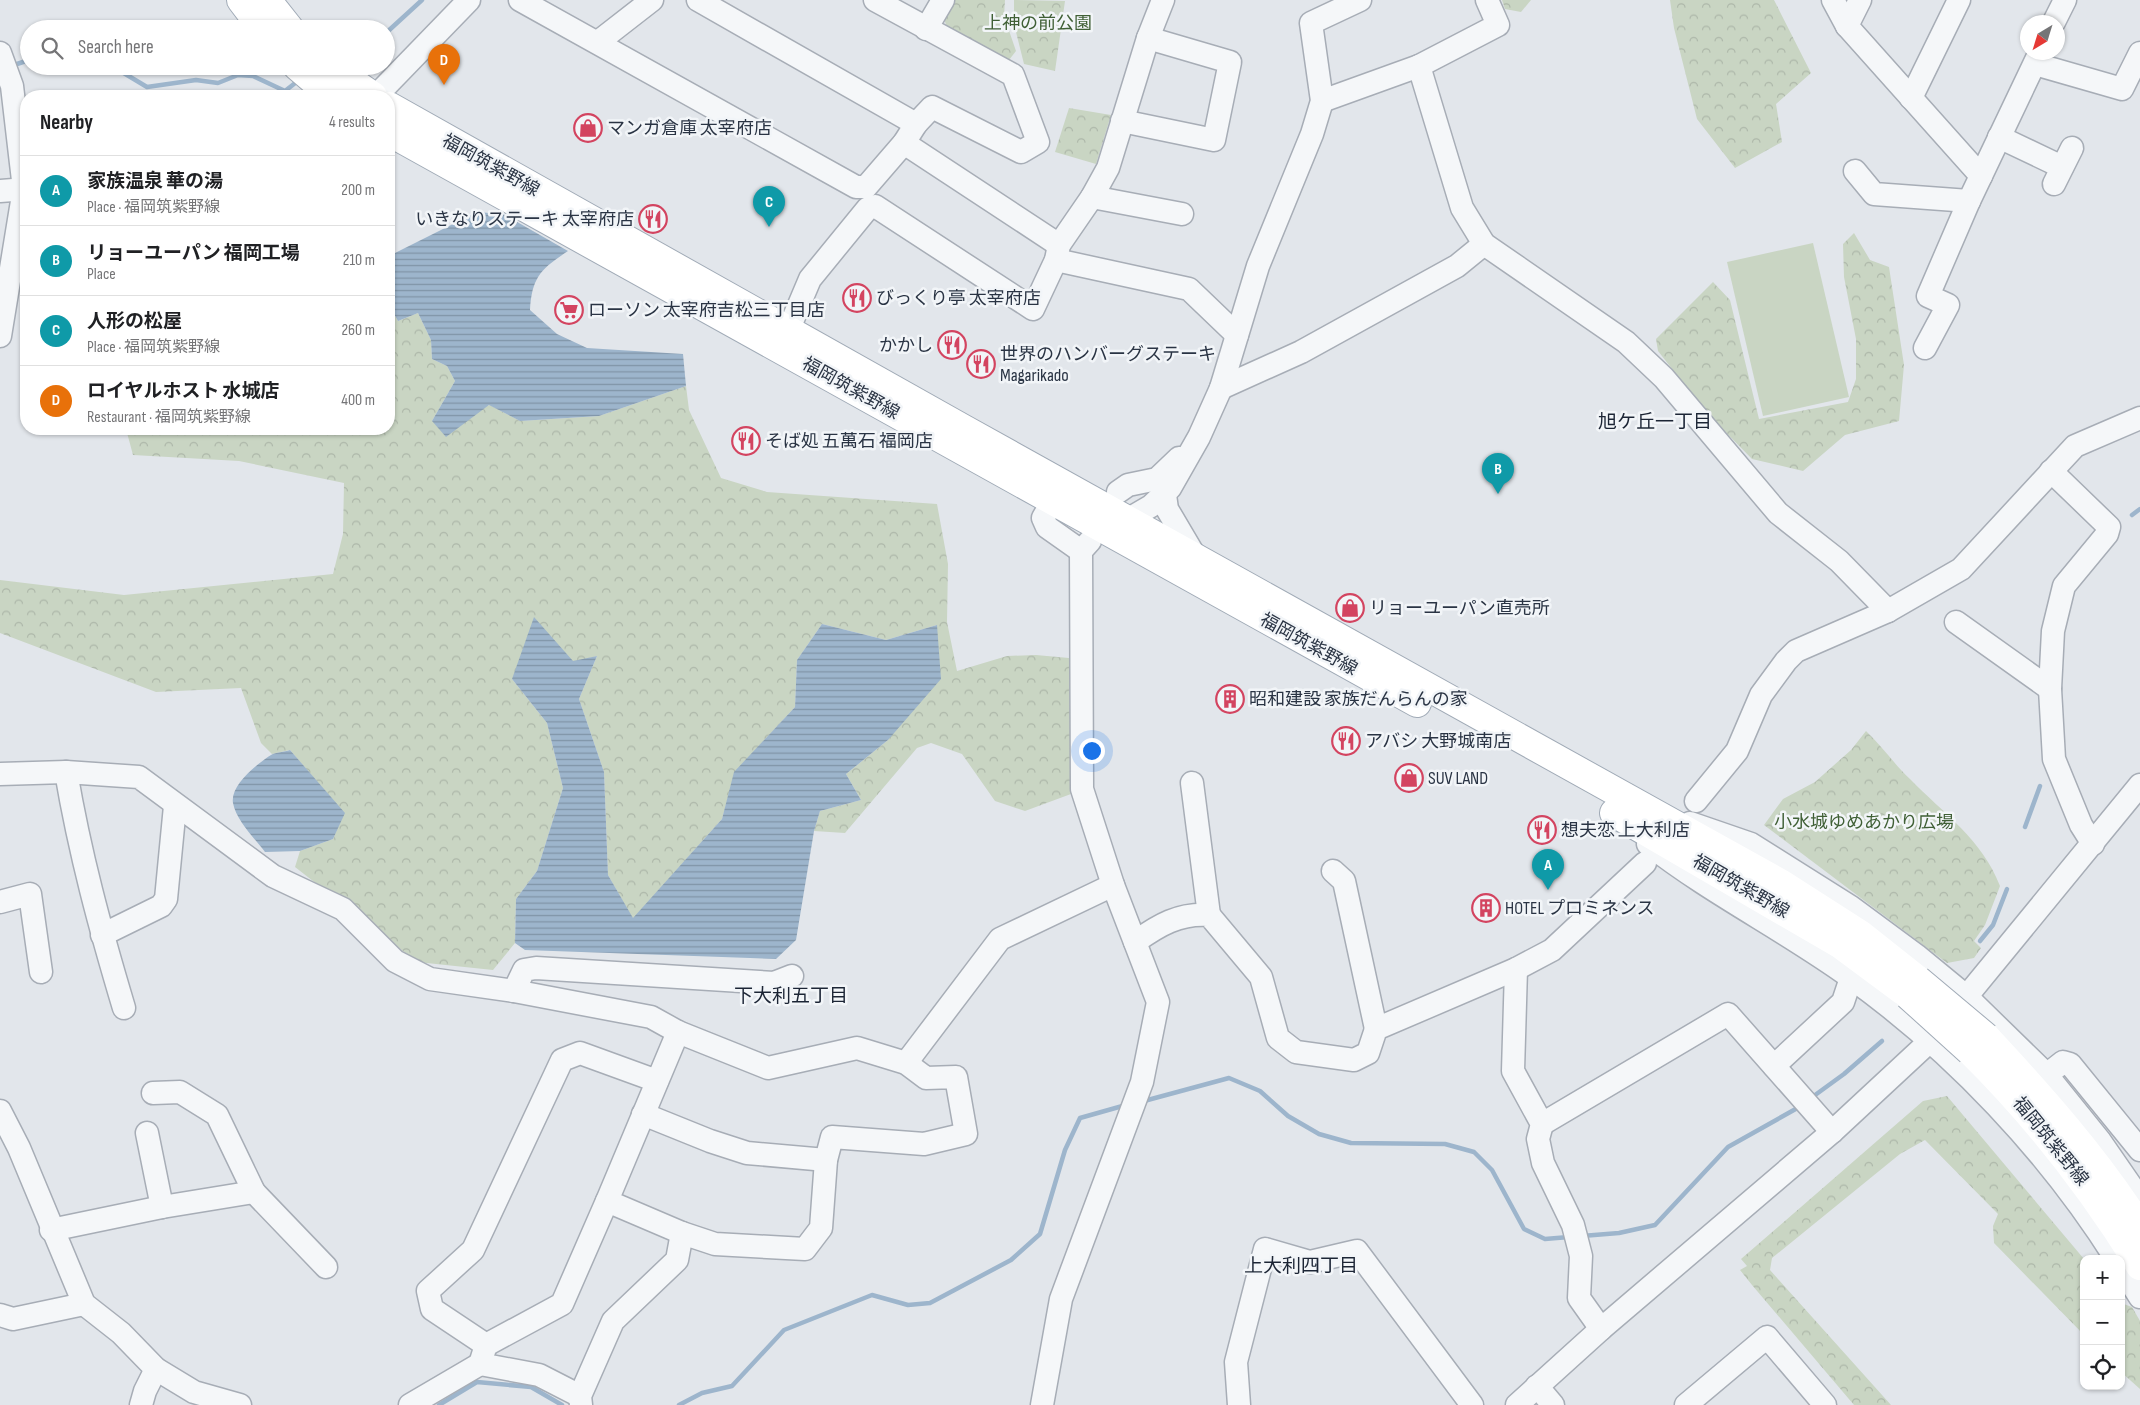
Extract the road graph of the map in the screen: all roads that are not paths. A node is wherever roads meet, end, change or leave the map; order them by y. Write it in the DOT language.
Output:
graph roads {
  1 [pos="241,0"];
  2 [pos="267,0"];
  3 [pos="469,0"];
  4 [pos="520,0"];
  5 [pos="652,0"];
  6 [pos="698,0"];
  7 [pos="875,0"];
  8 [pos="943,0"];
  9 [pos="1163,0"];
  10 [pos="1360,0"];
  11 [pos="1487,0"];
  12 [pos="1833,0"];
  13 [pos="1860,0"];
  14 [pos="1959,0"];
  15 [pos="2065,0"];
  16 [pos="2058,15"];
  17 [pos="256,20"];
  18 [pos="283,20"];
  19 [pos="1847,26"];
  20 [pos="926,28"];
  21 [pos="1148,38"];
  22 [pos="598,42"];
  23 [pos="0,53"];
  24 [pos="2140,53"];
  25 [pos="2036,60"];
  26 [pos="2042,60"];
  27 [pos="1419,66"];
  28 [pos="308,75"];
  29 [pos="343,75"];
  30 [pos="395,75"];
  31 [pos="395,75"];
  32 [pos="325,90"];
  33 [pos="365,90"];
  34 [pos="380,90"];
  35 [pos="1911,98"];
  36 [pos="1322,101"];
  37 [pos="395,109"];
  38 [pos="1122,121"];
  39 [pos="910,134"];
  40 [pos="395,135"];
  41 [pos="2000,137"];
  42 [pos="20,149"];
  43 [pos="2063,166"];
  44 [pos="1856,171"];
  45 [pos="1981,176"];
  46 [pos="20,189"];
  47 [pos="0,191"];
  48 [pos="1092,197"];
  49 [pos="1969,200"];
  50 [pos="1182,214"];
  51 [pos="20,218"];
  52 [pos="1484,244"];
  53 [pos="1057,253"];
  54 [pos="788,331"];
  55 [pos="1237,335"];
  56 [pos="0,336"];
  57 [pos="1925,348"];
  58 [pos="1221,388"];
  59 [pos="2140,418"];
  60 [pos="1198,437"];
  61 [pos="2051,471"];
  62 [pos="1118,492"];
  63 [pos="1165,495"];
  64 [pos="1052,502"];
  65 [pos="1127,520"];
  66 [pos="1196,558"];
  67 [pos="1888,611"];
  68 [pos="1956,622"];
  69 [pos="2050,689"];
  70 [pos="66,772"];
  71 [pos="0,774"];
  72 [pos="1192,783"];
  73 [pos="2140,785"];
  74 [pos="1696,801"];
  75 [pos="175,806"];
  76 [pos="1629,811"];
  77 [pos="2093,844"];
  78 [pos="1645,863"];
  79 [pos="1333,871"];
  80 [pos="1113,885"];
  81 [pos="0,902"];
  82 [pos="1209,915"];
  83 [pos="102,936"];
  84 [pos="1135,942"];
  85 [pos="1516,969"];
  86 [pos="41,972"];
  87 [pos="792,976"];
  88 [pos="1851,978"];
  89 [pos="514,991"];
  90 [pos="1968,997"];
  91 [pos="124,1008"];
  92 [pos="1376,1029"];
  93 [pos="678,1032"];
  94 [pos="1930,1042"];
  95 [pos="1978,1044"];
  96 [pos="906,1063"];
  97 [pos="1774,1066"];
  98 [pos="2043,1077"];
  99 [pos="657,1081"];
  100 [pos="153,1093"];
  101 [pos="0,1111"];
  102 [pos="643,1114"];
  103 [pos="1542,1124"];
  104 [pos="1832,1132"];
  105 [pos="147,1133"];
  106 [pos="2140,1150"];
  107 [pos="826,1160"];
  108 [pos="254,1192"];
  109 [pos="2140,1199"];
  110 [pos="608,1201"];
  111 [pos="162,1207"];
  112 [pos="2140,1228"];
  113 [pos="51,1230"];
  114 [pos="682,1233"];
  115 [pos="2114,1255"];
  116 [pos="2140,1266"];
  117 [pos="326,1267"];
  118 [pos="2125,1273"];
  119 [pos="2140,1297"];
  120 [pos="84,1304"];
  121 [pos="0,1315"];
  122 [pos="1601,1329"];
  123 [pos="483,1355"];
  124 [pos="156,1369"];
  125 [pos="1537,1386"];
  126 [pos="433,1399"];
  127 [pos="581,1400"];
  128 [pos="1819,1403"];
  129 [pos="141,1405"];
  130 [pos="240,1405"];
  131 [pos="410,1405"];
  132 [pos="1042,1405"];
  133 [pos="1239,1405"];
  134 [pos="1472,1405"];
  135 [pos="1517,1405"];
  136 [pos="1553,1405"];
  137 [pos="1686,1405"];
  1 -- 17 [label="main road"];
  2 -- 18 [label="main road"];
  3 -- 31 [label="street"];
  4 -- 22 [label="street"];
  5 -- 22 [label="street"];
  6 -- 39 [label="street"];
  7 -- 20 [label="street"];
  8 -- 20 [label="street"];
  9 -- 21 [label="street"];
  10 -- 36 [label="street"];
  11 -- 27 [label="street"];
  12 -- 19 [label="street"];
  13 -- 19 [label="street"];
  14 -- 35 [label="street"];
  15 -- 16 [label="street"];
  19 -- 35 [label="street"];
  20 -- 39 [label="street"];
  21 -- 38 [label="street"];
  21 -- 38 [label="street"];
  22 -- 39 [label="street"];
  23 -- 42 [label="street"];
  24 -- 26 [label="street"];
  25 -- 41 [label="street"];
  27 -- 36 [label="street"];
  27 -- 52 [label="street"];
  28 -- 32 [label="main road"];
  29 -- 33 [label="main road"];
  30 -- 34 [label="street"];
  35 -- 45 [label="street"];
  36 -- 55 [label="street"];
  37 -- 54 [label="main road, 福岡筑紫野線"];
  38 -- 48 [label="street"];
  39 -- 53 [label="street"];
  40 -- 64 [label="main road, 福岡筑紫野線"];
  41 -- 43 [label="street"];
  41 -- 45 [label="street"];
  44 -- 49 [label="street"];
  45 -- 49 [label="street"];
  46 -- 47 [label="street"];
  48 -- 50 [label="street"];
  48 -- 53 [label="street"];
  49 -- 57 [label="street"];
  51 -- 56 [label="street"];
  52 -- 58 [label="street"];
  52 -- 67 [label="street"];
  53 -- 54 [label="street"];
  53 -- 55 [label="street"];
  54 -- 65 [label="main road, 福岡筑紫野線"];
  55 -- 58 [label="street"];
  58 -- 60 [label="street"];
  59 -- 61 [label="street"];
  60 -- 62 [label="street"];
  60 -- 63 [label="street"];
  61 -- 67 [label="street"];
  61 -- 69 [label="street"];
  63 -- 65 [label="street"];
  63 -- 66 [label="street"];
  64 -- 76 [label="main road, 福岡筑紫野線"];
  64 -- 80 [label="street"];
  65 -- 66 [label="main road, 福岡筑紫野線"];
  66 -- 76 [label="main road, 福岡筑紫野線"];
  67 -- 74 [label="street"];
  68 -- 69 [label="street"];
  69 -- 77 [label="street"];
  70 -- 71 [label="street"];
  70 -- 75 [label="street"];
  70 -- 83 [label="street"];
  72 -- 82 [label="street"];
  73 -- 77 [label="street"];
  75 -- 83 [label="street"];
  75 -- 89 [label="street"];
  76 -- 88 [label="street"];
  76 -- 90 [label="street"];
  76 -- 95 [label="main road, 福岡筑紫野線, bridge"];
  77 -- 90 [label="street"];
  78 -- 85 [label="street"];
  79 -- 92 [label="street"];
  80 -- 84 [label="street"];
  80 -- 96 [label="street"];
  81 -- 86 [label="street"];
  82 -- 84 [label="street"];
  82 -- 92 [label="street"];
  83 -- 91 [label="street"];
  84 -- 132 [label="street"];
  85 -- 92 [label="street"];
  85 -- 103 [label="street"];
  87 -- 89 [label="street"];
  88 -- 94 [label="street"];
  88 -- 97 [label="street"];
  89 -- 93 [label="street"];
  90 -- 94 [label="street"];
  90 -- 98 [label="street"];
  93 -- 96 [label="street"];
  93 -- 99 [label="street"];
  94 -- 104 [label="street"];
  94 -- 115 [label="street"];
  95 -- 112 [label="main road, 福岡筑紫野線"];
  95 -- 116 [label="main road, 福岡筑紫野線"];
  96 -- 107 [label="street"];
  97 -- 103 [label="street"];
  97 -- 104 [label="street"];
  98 -- 106 [label="street"];
  98 -- 109 [label="street"];
  99 -- 102 [label="street"];
  99 -- 123 [label="street"];
  100 -- 108 [label="street"];
  101 -- 113 [label="street"];
  102 -- 107 [label="street"];
  102 -- 110 [label="street"];
  103 -- 122 [label="street"];
  104 -- 122 [label="street"];
  105 -- 111 [label="street"];
  107 -- 114 [label="street"];
  108 -- 111 [label="street"];
  108 -- 117 [label="street"];
  110 -- 114 [label="street"];
  110 -- 123 [label="street"];
  111 -- 113 [label="street"];
  113 -- 120 [label="street"];
  114 -- 127 [label="street"];
  118 -- 119 [label="street"];
  120 -- 121 [label="street"];
  120 -- 124 [label="street"];
  122 -- 125 [label="street"];
  123 -- 126 [label="street"];
  123 -- 127 [label="street"];
  124 -- 129 [label="street"];
  124 -- 130 [label="street"];
  125 -- 135 [label="street"];
  125 -- 136 [label="street"];
  126 -- 131 [label="street"];
  128 -- 137 [label="street"];
  133 -- 134 [label="street"];
}
